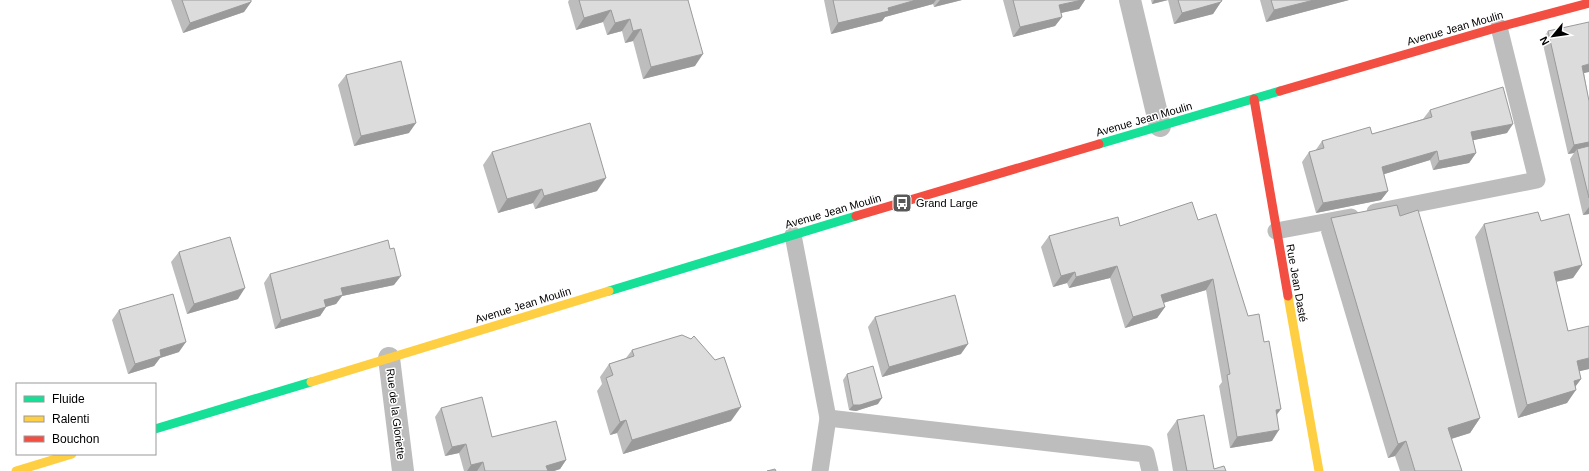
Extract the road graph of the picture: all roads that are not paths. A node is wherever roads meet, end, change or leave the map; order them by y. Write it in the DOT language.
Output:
graph roads {
  1 [pos="1130,0"];
  2 [pos="1589,4"];
  3 [pos="1499,27"];
  4 [pos="1254,99"];
  5 [pos="1160,126"];
  6 [pos="1276,231"];
  7 [pos="793,235"];
  8 [pos="389,358"];
  9 [pos="828,418"];
  10 [pos="156,429"];
  11 [pos="69,455"];
  12 [pos="16,471"];
  13 [pos="404,471"];
  14 [pos="820,471"];
  15 [pos="1150,471"];
  16 [pos="1319,471"];
  1 -- 5 [label="street"];
  2 -- 3 [label="main road, Avenue Jean Moulin"];
  3 -- 4 [label="main road, Avenue Jean Moulin"];
  3 -- 6 [label="lane"];
  4 -- 5 [label="main road, Avenue Jean Moulin"];
  4 -- 6 [label="main road, Rue Jean Dasté"];
  5 -- 7 [label="main road, Avenue Jean Moulin"];
  6 -- 16 [label="main road, Rue Jean Dasté"];
  7 -- 8 [label="main road, Avenue Jean Moulin"];
  7 -- 9 [label="lane"];
  8 -- 10 [label="main road, Avenue Jean Moulin"];
  8 -- 13 [label="street, Rue de la Gloriette"];
  9 -- 14 [label="lane"];
  9 -- 15 [label="lane"];
  11 -- 12 [label="main road"];
}
